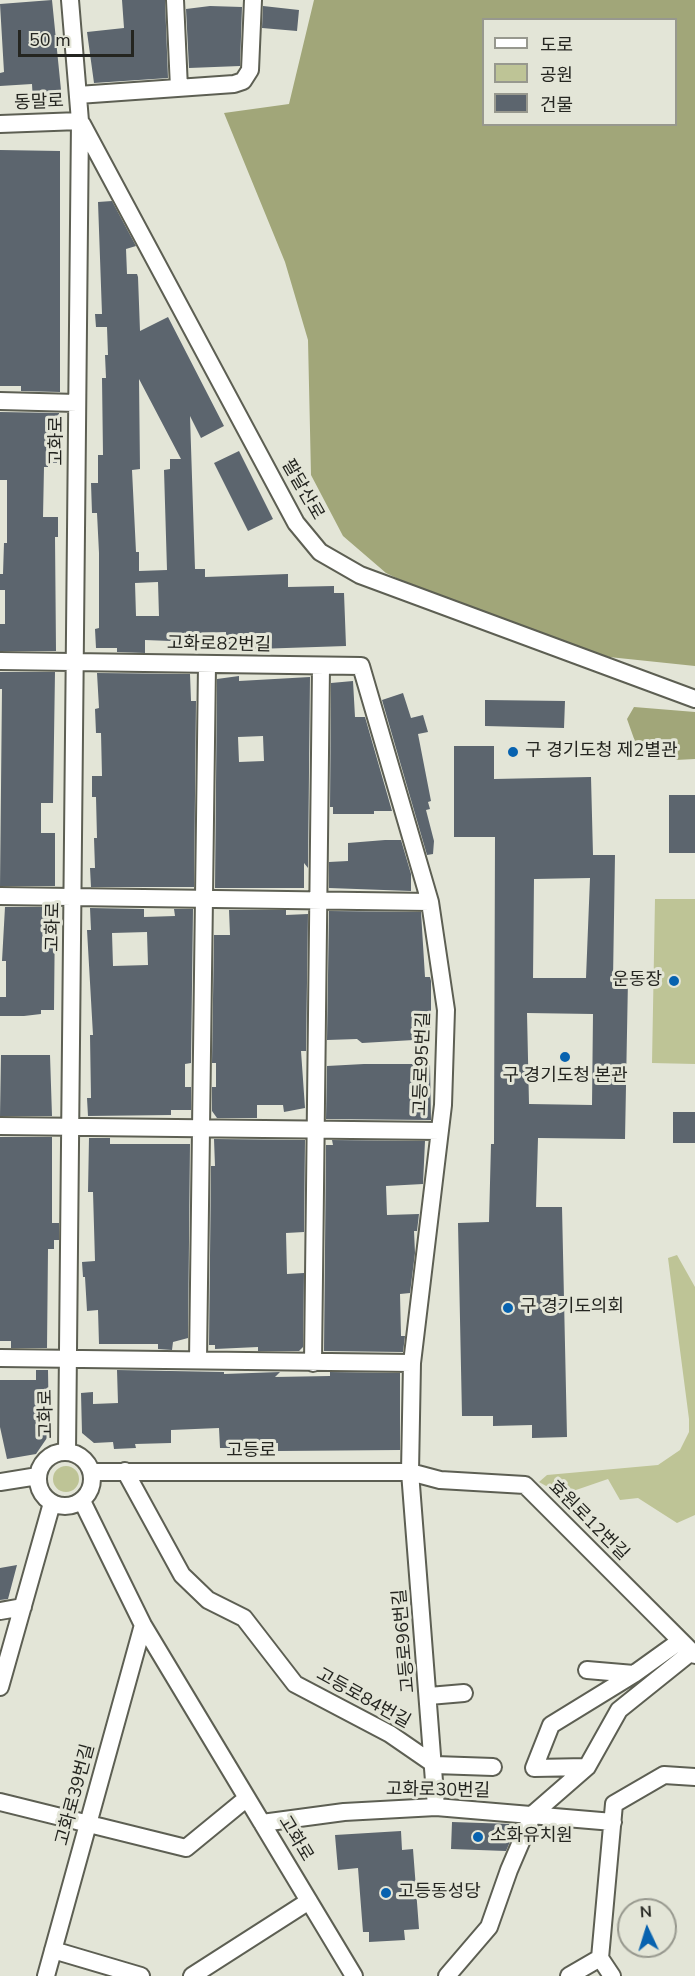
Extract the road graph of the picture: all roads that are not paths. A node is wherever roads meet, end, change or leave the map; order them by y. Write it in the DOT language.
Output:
graph roads {
  1 [pos="70,0"];
  2 [pos="175,0"];
  3 [pos="254,0"];
  4 [pos="178,88"];
  5 [pos="78,95"];
  6 [pos="80,121"];
  7 [pos="0,124"];
  8 [pos="0,401"];
  9 [pos="77,403"];
  10 [pos="0,661"];
  11 [pos="76,661"];
  12 [pos="207,665"];
  13 [pos="321,666"];
  14 [pos="361,666"];
  15 [pos="695,699"];
  16 [pos="0,896"];
  17 [pos="74,897"];
  18 [pos="204,900"];
  19 [pos="318,902"];
  20 [pos="430,902"];
  21 [pos="0,1126"];
  22 [pos="70,1126"];
  23 [pos="201,1127"];
  24 [pos="315,1129"];
  25 [pos="440,1131"];
  26 [pos="0,1359"];
  27 [pos="66,1359"];
  28 [pos="198,1360"];
  29 [pos="313,1363"];
  30 [pos="412,1363"];
  31 [pos="67,1451"];
  32 [pos="124,1471"];
  33 [pos="92,1472"];
  34 [pos="410,1472"];
  35 [pos="38,1476"];
  36 [pos="0,1482"];
  37 [pos="82,1501"];
  38 [pos="52,1503"];
  39 [pos="23,1607"];
  40 [pos="0,1611"];
  41 [pos="143,1624"];
  42 [pos="688,1650"];
  43 [pos="587,1670"];
  44 [pos="634,1674"];
  45 [pos="0,1687"];
  46 [pos="465,1693"];
  47 [pos="429,1695"];
  48 [pos="435,1765"];
  49 [pos="493,1767"];
  50 [pos="587,1767"];
  51 [pos="695,1778"];
  52 [pos="248,1798"];
  53 [pos="0,1802"];
  54 [pos="436,1807"];
  55 [pos="533,1814"];
  56 [pos="613,1822"];
  57 [pos="262,1823"];
  58 [pos="88,1824"];
  59 [pos="309,1901"];
  60 [pos="53,1950"];
  61 [pos="600,1958"];
  62 [pos="216,1970"];
  63 [pos="46,1976"];
  64 [pos="141,1976"];
  65 [pos="192,1976"];
  66 [pos="354,1976"];
  67 [pos="447,1976"];
  68 [pos="569,1976"];
  69 [pos="612,1976"];
  1 -- 5 [label="street, 고화로"];
  2 -- 4 [label="street"];
  3 -- 4 [label="street"];
  4 -- 5 [label="street"];
  5 -- 6 [label="street, 고화로"];
  6 -- 7 [label="street, 동말로"];
  6 -- 9 [label="street, 고화로"];
  6 -- 15 [label="street, 팔달산로"];
  8 -- 9 [label="street, 고화로"];
  9 -- 11 [label="street, 고화로"];
  10 -- 11 [label="street, 고화로82번길"];
  11 -- 12 [label="street, 고화로82번길"];
  11 -- 17 [label="street, 고화로"];
  12 -- 13 [label="street, 고화로82번길"];
  12 -- 18 [label="street"];
  13 -- 14 [label="street, 고화로82번길"];
  13 -- 19 [label="street"];
  14 -- 20 [label="street, 고등로95번길"];
  16 -- 17 [label="street"];
  17 -- 18 [label="street"];
  17 -- 22 [label="street, 고화로"];
  18 -- 19 [label="street"];
  18 -- 23 [label="street"];
  19 -- 20 [label="street"];
  19 -- 24 [label="street"];
  20 -- 25 [label="street, 고등로95번길"];
  21 -- 22 [label="street"];
  22 -- 23 [label="street"];
  22 -- 27 [label="street, 고화로"];
  23 -- 24 [label="street"];
  23 -- 28 [label="street"];
  24 -- 25 [label="street"];
  24 -- 29 [label="street"];
  25 -- 30 [label="street, 고등로95번길"];
  26 -- 27 [label="street"];
  27 -- 28 [label="street"];
  27 -- 31 [label="street, 고화로"];
  28 -- 29 [label="street"];
  29 -- 30 [label="street"];
  30 -- 34 [label="street, 고등로95번길"];
  31 -- 33 [label="street"];
  31 -- 35 [label="street"];
  32 -- 33 [label="street, 고등로"];
  32 -- 34 [label="street, 고등로"];
  32 -- 48 [label="street, 고등로84번길"];
  33 -- 37 [label="street"];
  34 -- 42 [label="street, 효원로12번길"];
  34 -- 47 [label="street, 고등로96번길"];
  35 -- 36 [label="street"];
  35 -- 38 [label="street"];
  37 -- 38 [label="street"];
  37 -- 41 [label="street, 고화로"];
  38 -- 39 [label="street"];
  39 -- 40 [label="street"];
  39 -- 45 [label="street"];
  41 -- 52 [label="street, 고화로"];
  41 -- 58 [label="street, 고화로39번길"];
  42 -- 44 [label="street"];
  42 -- 50 [label="street"];
  43 -- 44 [label="street"];
  44 -- 50 [label="street"];
  46 -- 47 [label="street"];
  47 -- 48 [label="street, 고등로96번길"];
  48 -- 49 [label="street"];
  48 -- 54 [label="street, 고등로96번길"];
  50 -- 55 [label="street"];
  51 -- 56 [label="street"];
  52 -- 57 [label="street, 고화로"];
  52 -- 58 [label="street"];
  53 -- 58 [label="street"];
  54 -- 55 [label="street, 고화로30번길"];
  54 -- 57 [label="street, 고화로30번길"];
  55 -- 56 [label="street, 고화로30번길"];
  55 -- 67 [label="street"];
  56 -- 61 [label="street"];
  57 -- 59 [label="street, 고화로"];
  58 -- 60 [label="street, 고화로39번길"];
  59 -- 62 [label="street"];
  59 -- 66 [label="street, 고화로"];
  60 -- 63 [label="street, 고화로39번길"];
  60 -- 64 [label="street"];
  61 -- 68 [label="street"];
  61 -- 69 [label="street"];
  62 -- 65 [label="street"];
}
